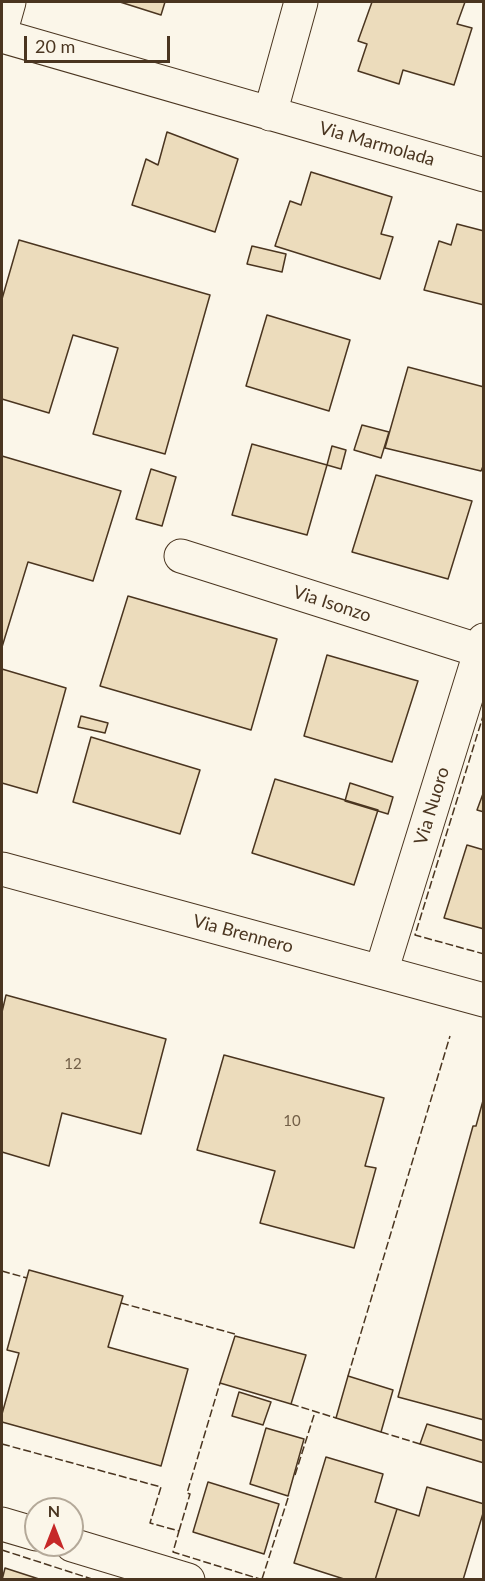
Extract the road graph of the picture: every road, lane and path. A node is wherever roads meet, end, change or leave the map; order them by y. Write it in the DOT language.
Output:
graph roads {
  1 [pos="9,2"];
  2 [pos="301,2"];
  3 [pos="2,27"];
  4 [pos="2,36"];
  5 [pos="270,114"];
  6 [pos="483,175"];
  7 [pos="181,556"];
  8 [pos="482,648"];
  9 [pos="2,869"];
  10 [pos="381,972"];
  11 [pos="483,1000"];
  12 [pos="2,1524"];
  13 [pos="24,1530"];
  14 [pos="84,1549"];
  15 [pos="175,1578"];
  1 -- 3 [label="street"];
  2 -- 5 [label="street"];
  4 -- 5 [label="street, Via Marmolada"];
  5 -- 6 [label="street, Via Marmolada"];
  7 -- 8 [label="street, Via Isonzo"];
  8 -- 10 [label="street, Via Nuoro"];
  9 -- 10 [label="street, Via Brennero"];
  10 -- 11 [label="street, Via Brennero"];
  12 -- 13 [label="street"];
  14 -- 15 [label="street"];
}
